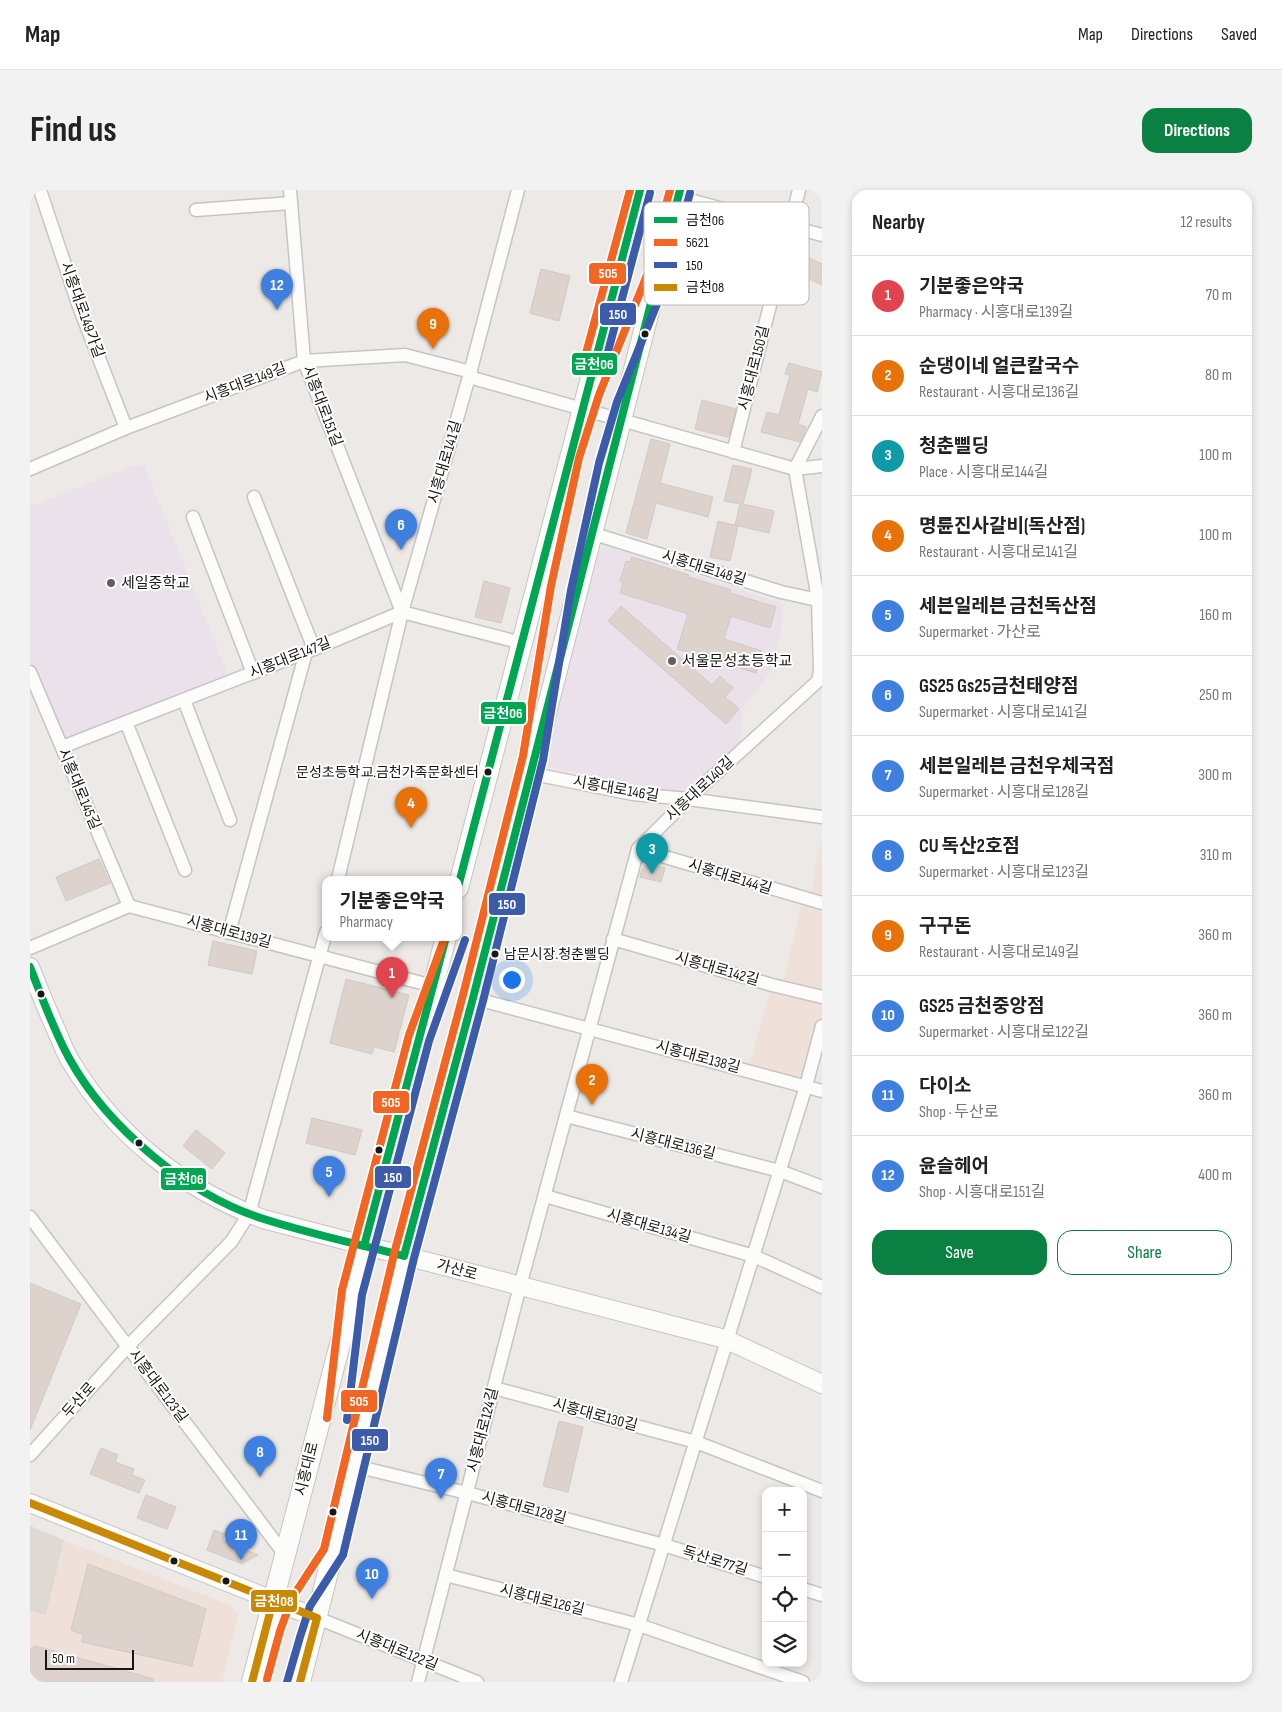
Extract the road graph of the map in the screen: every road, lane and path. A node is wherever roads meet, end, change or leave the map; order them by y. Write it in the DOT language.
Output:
graph roads {
  1 [pos="40,190"];
  2 [pos="290,190"];
  3 [pos="518,190"];
  4 [pos="640,190"];
  5 [pos="679,194"];
  6 [pos="706,202"];
  7 [pos="291,204"];
  8 [pos="196,210"];
  9 [pos="809,231"];
  10 [pos="822,235"];
  11 [pos="650,305"];
  12 [pos="769,305"];
  13 [pos="304,360"];
  14 [pos="470,375"];
  15 [pos="582,410"];
  16 [pos="822,416"];
  17 [pos="620,421"];
  18 [pos="126,428"];
  19 [pos="733,452"];
  20 [pos="822,466"];
  21 [pos="30,468"];
  22 [pos="795,469"];
  23 [pos="254,497"];
  24 [pos="193,517"];
  25 [pos="591,533"];
  26 [pos="820,600"];
  27 [pos="402,612"];
  28 [pos="522,643"];
  29 [pos="310,651"];
  30 [pos="30,672"];
  31 [pos="254,673"];
  32 [pos="184,700"];
  33 [pos="126,722"];
  34 [pos="62,747"];
  35 [pos="529,772"];
  36 [pos="688,799"];
  37 [pos="822,817"];
  38 [pos="230,820"];
  39 [pos="638,849"];
  40 [pos="185,870"];
  41 [pos="339,876"];
  42 [pos="461,876"];
  43 [pos="822,903"];
  44 [pos="129,906"];
  45 [pos="229,932"];
  46 [pos="613,938"];
  47 [pos="324,941"];
  48 [pos="445,941"];
  49 [pos="30,948"];
  50 [pos="320,956"];
  51 [pos="30,968"];
  52 [pos="433,986"];
  53 [pos="822,997"];
  54 [pos="473,998"];
  55 [pos="822,1026"];
  56 [pos="590,1028"];
  57 [pos="806,1086"];
  58 [pos="822,1091"];
  59 [pos="566,1116"];
  60 [pos="780,1171"];
  61 [pos="822,1187"];
  62 [pos="545,1196"];
  63 [pos="249,1214"];
  64 [pos="30,1216"];
  65 [pos="364,1246"];
  66 [pos="404,1256"];
  67 [pos="754,1256"];
  68 [pos="520,1286"];
  69 [pos="822,1287"];
  70 [pos="728,1340"];
  71 [pos="128,1346"];
  72 [pos="822,1384"];
  73 [pos="494,1388"];
  74 [pos="696,1442"];
  75 [pos="30,1455"];
  76 [pos="355,1466"];
  77 [pos="822,1491"];
  78 [pos="467,1493"];
  79 [pos="30,1503"];
  80 [pos="664,1545"];
  81 [pos="285,1555"];
  82 [pos="446,1575"];
  83 [pos="762,1576"];
  84 [pos="807,1590"];
  85 [pos="822,1595"];
  86 [pos="273,1601"];
  87 [pos="317,1618"];
  88 [pos="639,1625"];
  89 [pos="424,1661"];
  90 [pos="252,1682"];
  91 [pos="300,1682"];
  92 [pos="418,1682"];
  93 [pos="477,1682"];
  94 [pos="621,1682"];
  95 [pos="803,1682"];
  1 -- 18 [label="street, 시흥대로149가길"];
  2 -- 7 [label="street, 시흥대로151길"];
  3 -- 14 [label="street, 시흥대로141길"];
  4 -- 15 [label="main road"];
  5 -- 6 [label="street"];
  7 -- 8 [label="street"];
  7 -- 13 [label="street, 시흥대로151길"];
  9 -- 10 [label="street"];
  11 -- 17 [label="main road"];
  12 -- 19 [label="street, 시흥대로150길"];
  13 -- 14 [label="street, 시흥대로149길"];
  13 -- 18 [label="street, 시흥대로149길"];
  13 -- 27 [label="street, 시흥대로151길"];
  14 -- 15 [label="street, 시흥대로149길"];
  14 -- 27 [label="street, 시흥대로141길"];
  15 -- 17 [label="street, 시흥대로149길"];
  15 -- 28 [label="main road"];
  16 -- 22 [label="street"];
  17 -- 19 [label="street"];
  17 -- 25 [label="main road"];
  18 -- 21 [label="street, 시흥대로149길"];
  19 -- 22 [label="street"];
  20 -- 22 [label="street"];
  22 -- 26 [label="street"];
  23 -- 29 [label="street"];
  24 -- 31 [label="street"];
  25 -- 26 [label="street, 시흥대로148길"];
  25 -- 35 [label="main road"];
  26 -- 36 [label="street, 시흥대로140길"];
  27 -- 28 [label="street"];
  27 -- 29 [label="street, 시흥대로147길"];
  27 -- 41 [label="street, 시흥대로141길"];
  28 -- 42 [label="main road"];
  29 -- 31 [label="street, 시흥대로147길"];
  29 -- 45 [label="street"];
  30 -- 34 [label="street, 시흥대로145길"];
  31 -- 32 [label="street, 시흥대로147길"];
  32 -- 33 [label="street, 시흥대로147길"];
  32 -- 38 [label="street"];
  33 -- 34 [label="street, 시흥대로147길"];
  33 -- 40 [label="street"];
  34 -- 44 [label="street, 시흥대로145길"];
  35 -- 36 [label="street, 시흥대로146길"];
  35 -- 54 [label="main road"];
  36 -- 37 [label="street, 시흥대로146길"];
  36 -- 39 [label="street, 시흥대로140길"];
  39 -- 43 [label="street, 시흥대로144길"];
  39 -- 46 [label="street, 시흥대로140길"];
  44 -- 45 [label="street, 시흥대로139길"];
  44 -- 49 [label="street"];
  45 -- 50 [label="street, 시흥대로139길"];
  46 -- 53 [label="street, 시흥대로142길"];
  46 -- 56 [label="street, 시흥대로140길"];
  47 -- 50 [label="street"];
  48 -- 52 [label="main road, 시흥대로"];
  50 -- 52 [label="street, 시흥대로139길"];
  50 -- 63 [label="street"];
  51 -- 63 [label="main road, 가산로"];
  52 -- 65 [label="main road, 시흥대로"];
  54 -- 56 [label="street, 시흥대로138길"];
  54 -- 66 [label="main road"];
  55 -- 57 [label="street"];
  56 -- 57 [label="street, 시흥대로138길"];
  56 -- 59 [label="street"];
  57 -- 58 [label="street, 시흥대로138길"];
  57 -- 60 [label="street"];
  59 -- 60 [label="street, 시흥대로136길"];
  59 -- 62 [label="street"];
  60 -- 61 [label="street, 시흥대로136길"];
  60 -- 67 [label="street"];
  62 -- 67 [label="street, 시흥대로134길"];
  62 -- 68 [label="street"];
  63 -- 65 [label="main road, 가산로"];
  63 -- 71 [label="street"];
  64 -- 71 [label="street, 시흥대로123길"];
  65 -- 66 [label="main road, 가산로"];
  65 -- 81 [label="main road, 시흥대로"];
  66 -- 68 [label="main road, 가산로"];
  66 -- 76 [label="main road"];
  67 -- 69 [label="street, 시흥대로134길"];
  67 -- 70 [label="street"];
  68 -- 70 [label="main road, 가산로"];
  68 -- 73 [label="street, 시흥대로124길"];
  70 -- 72 [label="main road, 가산로"];
  70 -- 74 [label="street"];
  71 -- 75 [label="street, 두산로"];
  71 -- 81 [label="street, 시흥대로123길"];
  73 -- 74 [label="street, 시흥대로130길"];
  73 -- 78 [label="street, 시흥대로124길"];
  74 -- 77 [label="street, 시흥대로130길"];
  74 -- 80 [label="street"];
  76 -- 78 [label="street, 시흥대로128길"];
  76 -- 87 [label="main road"];
  78 -- 80 [label="street, 시흥대로128길"];
  78 -- 82 [label="street, 시흥대로124길"];
  79 -- 86 [label="main road"];
  80 -- 83 [label="street, 독산로77길"];
  80 -- 88 [label="street"];
  81 -- 86 [label="main road, 시흥대로"];
  82 -- 88 [label="street, 시흥대로126길"];
  82 -- 89 [label="street, 시흥대로124길"];
  84 -- 85 [label="street"];
  86 -- 87 [label="main road"];
  86 -- 90 [label="main road, 시흥대로"];
  87 -- 89 [label="street, 시흥대로122길"];
  87 -- 91 [label="main road"];
  88 -- 94 [label="street"];
  88 -- 95 [label="street, 시흥대로126길"];
  89 -- 92 [label="street, 시흥대로124길"];
  89 -- 93 [label="street, 시흥대로122길"];
}
